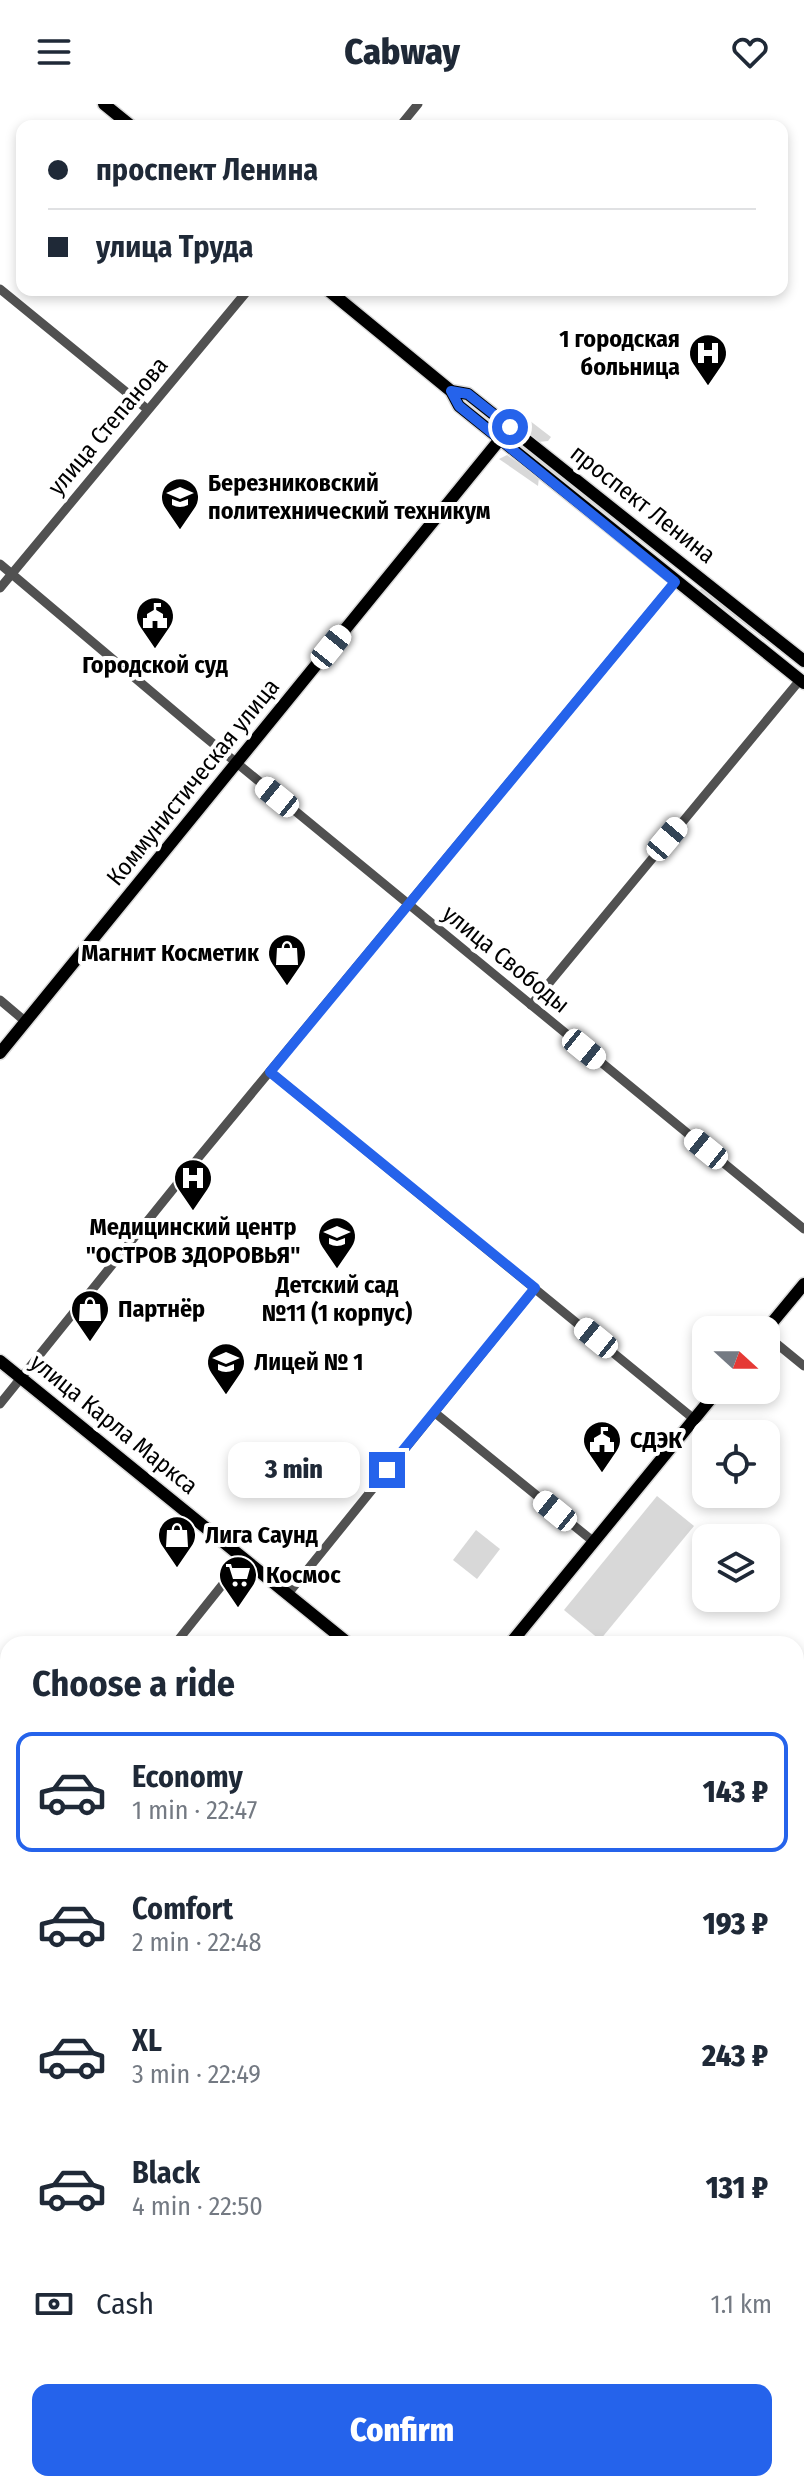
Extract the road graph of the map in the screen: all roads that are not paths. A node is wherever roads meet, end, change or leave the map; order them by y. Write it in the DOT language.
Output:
graph roads {
  1 [pos="104,104"];
  2 [pos="418,104"];
  3 [pos="124,120"];
  4 [pos="405,120"];
  5 [pos="0,289"];
  6 [pos="243,296"];
  7 [pos="335,296"];
  8 [pos="451,391"];
  9 [pos="147,409"];
  10 [pos="510,427"];
  11 [pos="501,439"];
  12 [pos="0,564"];
  13 [pos="12,574"];
  14 [pos="675,582"];
  15 [pos="0,588"];
  16 [pos="804,661"];
  17 [pos="802,682"];
  18 [pos="236,763"];
  19 [pos="407,903"];
  20 [pos="0,1000"];
  21 [pos="531,1005"];
  22 [pos="26,1022"];
  23 [pos="0,1053"];
  24 [pos="270,1072"];
  25 [pos="804,1229"];
  26 [pos="804,1284"];
  27 [pos="535,1288"];
  28 [pos="779,1316"];
  29 [pos="780,1345"];
  30 [pos="0,1361"];
  31 [pos="804,1366"];
  32 [pos="21,1377"];
  33 [pos="0,1404"];
  34 [pos="706,1404"];
  35 [pos="434,1412"];
  36 [pos="694,1419"];
  37 [pos="594,1542"];
  38 [pos="243,1559"];
  39 [pos="287,1595"];
  40 [pos="181,1636"];
  41 [pos="339,1636"];
  42 [pos="517,1636"];
  1 -- 3 [label="main road"];
  2 -- 4 [label="street"];
  5 -- 9 [label="street"];
  6 -- 9 [label="street, улица Степанова"];
  7 -- 8 [label="main road, проспект Ленина"];
  8 -- 10 [label="main road, проспект Ленина"];
  8 -- 11 [label="main road, проспект Ленина"];
  9 -- 13 [label="street, улица Степанова"];
  10 -- 11 [label="main road, Коммунистическая улица"];
  10 -- 16 [label="main road, проспект Ленина"];
  11 -- 14 [label="main road, проспект Ленина"];
  11 -- 18 [label="main road, Коммунистическая улица"];
  12 -- 13 [label="street, улица Свободы"];
  13 -- 15 [label="street, улица Степанова"];
  13 -- 18 [label="street, улица Свободы"];
  14 -- 17 [label="main road, проспект Ленина"];
  14 -- 19 [label="street"];
  17 -- 21 [label="street"];
  18 -- 19 [label="street, улица Свободы"];
  18 -- 22 [label="main road, Коммунистическая улица"];
  19 -- 21 [label="street, улица Свободы"];
  19 -- 24 [label="street"];
  20 -- 22 [label="street"];
  21 -- 25 [label="street, улица Свободы"];
  22 -- 23 [label="main road, Коммунистическая улица"];
  24 -- 27 [label="street"];
  24 -- 32 [label="street"];
  26 -- 28 [label="main road"];
  27 -- 35 [label="street"];
  27 -- 36 [label="street"];
  29 -- 31 [label="street"];
  30 -- 32 [label="main road, улица Карла Маркса"];
  32 -- 33 [label="street"];
  32 -- 38 [label="main road, улица Карла Маркса"];
  34 -- 36 [label="main road"];
  35 -- 37 [label="street"];
  35 -- 39 [label="street"];
  36 -- 37 [label="main road"];
  37 -- 42 [label="main road"];
  38 -- 39 [label="main road, улица Карла Маркса"];
  38 -- 40 [label="street"];
  39 -- 41 [label="main road, улица Карла Маркса"];
}
